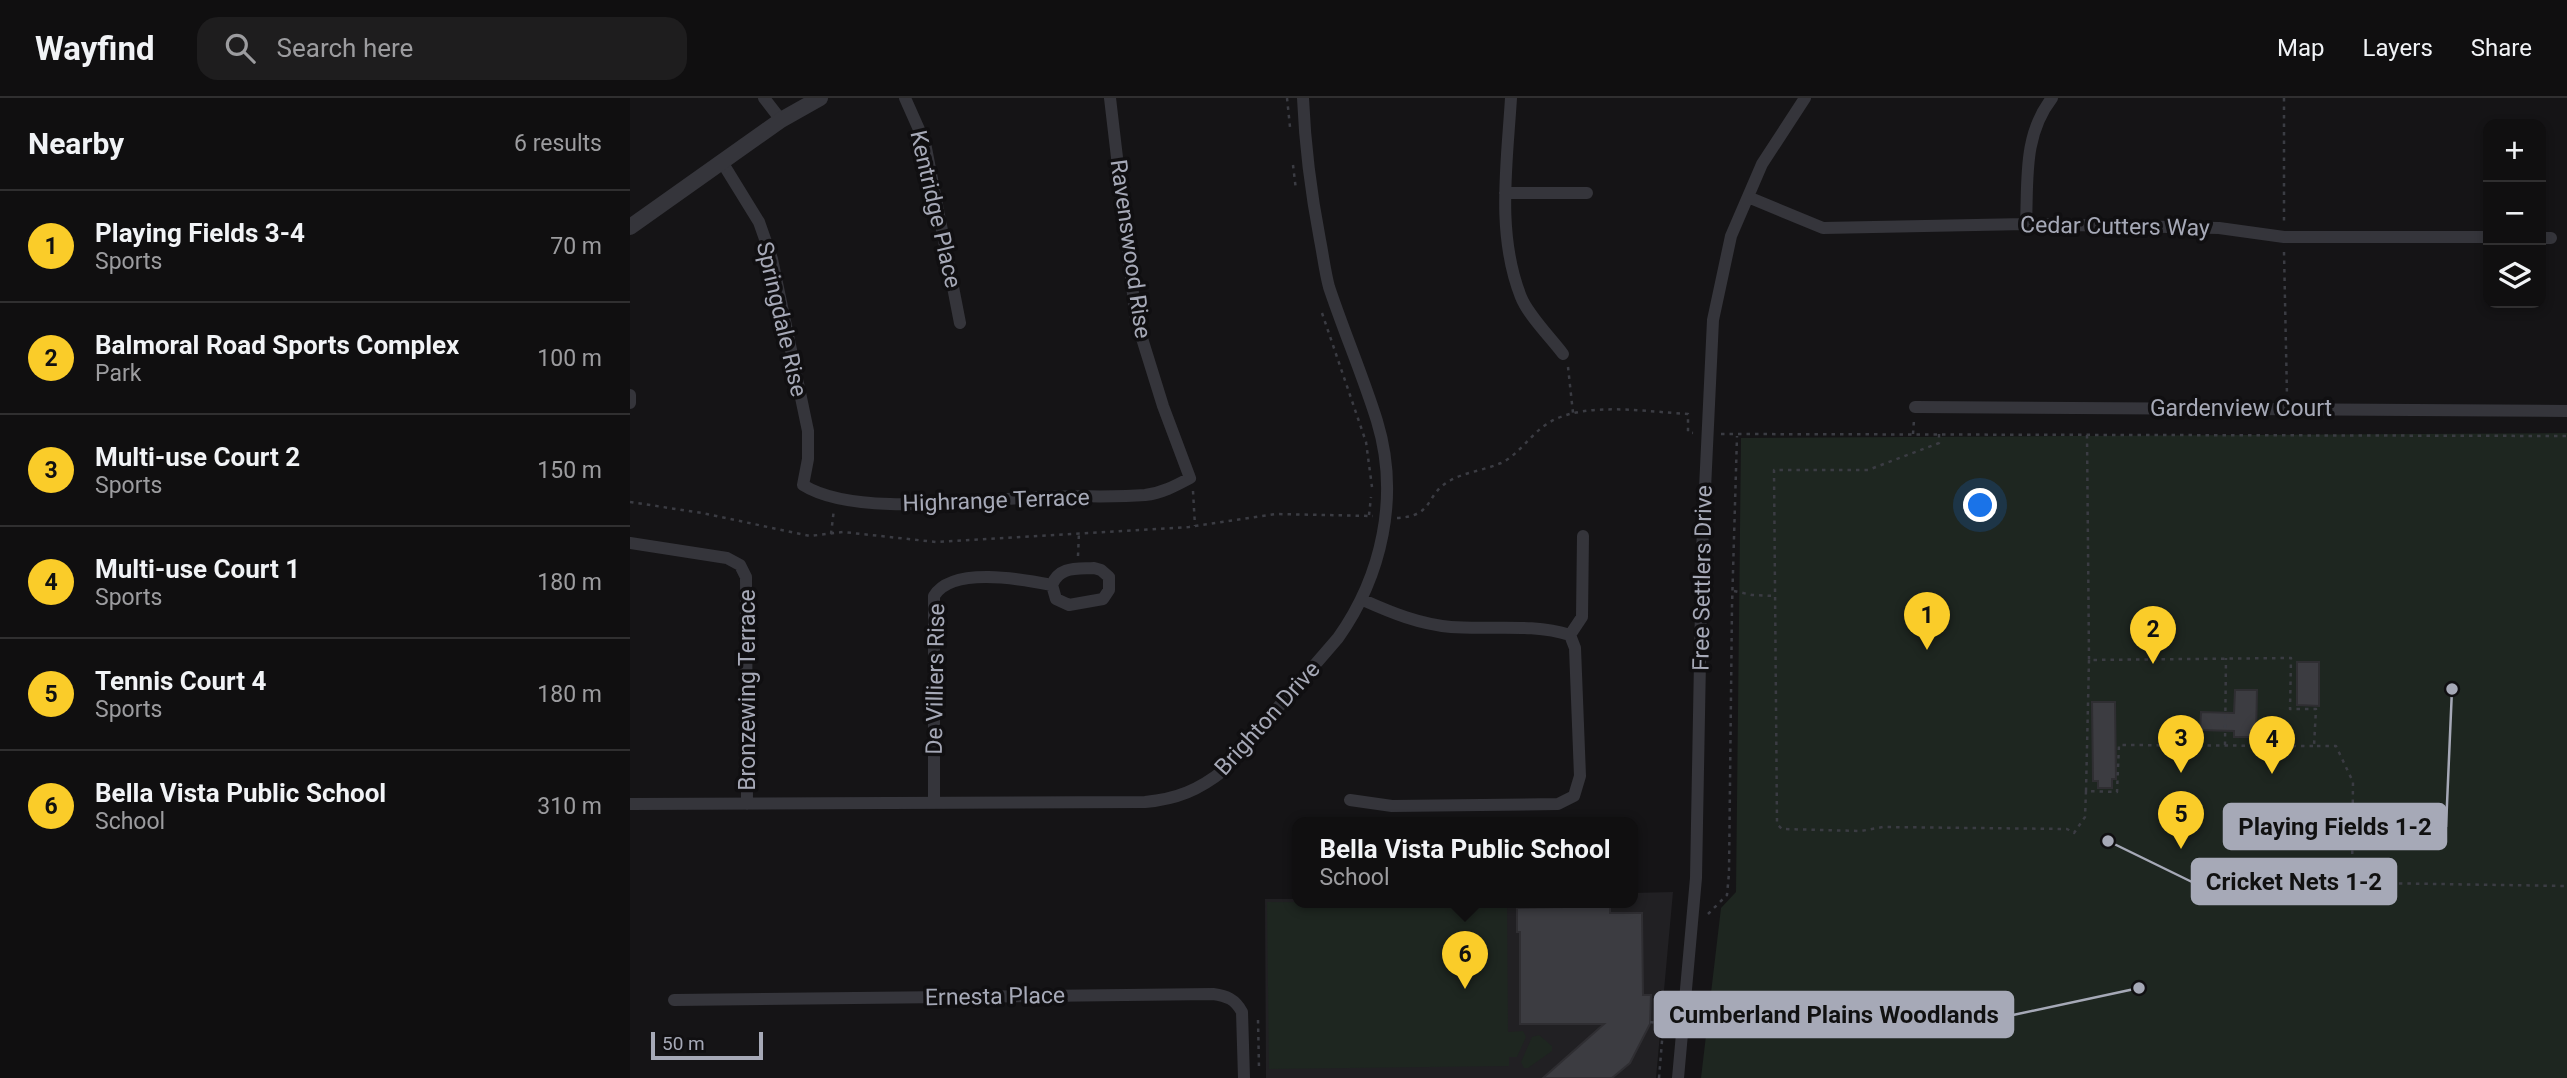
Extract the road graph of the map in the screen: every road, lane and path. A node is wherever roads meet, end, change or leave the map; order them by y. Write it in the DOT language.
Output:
graph roads {
  1 [pos="764,98"];
  2 [pos="820,98"];
  3 [pos="905,98"];
  4 [pos="1110,98"];
  5 [pos="1303,98"];
  6 [pos="1511,98"];
  7 [pos="1805,98"];
  8 [pos="2052,98"];
  9 [pos="781,120"];
  10 [pos="722,162"];
  11 [pos="1506,193"];
  12 [pos="1587,193"];
  13 [pos="1748,197"];
  14 [pos="2026,224"];
  15 [pos="630,227"];
  16 [pos="2483,237"];
  17 [pos="960,323"];
  18 [pos="1563,354"];
  19 [pos="630,395"];
  20 [pos="630,403"];
  21 [pos="1915,407"];
  22 [pos="2567,411"];
  23 [pos="1573,413"];
  24 [pos="2287,425"];
  25 [pos="1688,432"];
  26 [pos="1940,434"];
  27 [pos="2087,435"];
  28 [pos="2287,435"];
  29 [pos="2567,436"];
  30 [pos="1189,478"];
  31 [pos="803,485"];
  32 [pos="836,500"];
  33 [pos="630,502"];
  34 [pos="1369,515"];
  35 [pos="1399,519"];
  36 [pos="1195,526"];
  37 [pos="1079,532"];
  38 [pos="831,534"];
  39 [pos="1583,536"];
  40 [pos="630,543"];
  41 [pos="1078,561"];
  42 [pos="1052,585"];
  43 [pos="1732,590"];
  44 [pos="1775,596"];
  45 [pos="1363,600"];
  46 [pos="1570,635"];
  47 [pos="2227,658"];
  48 [pos="2090,660"];
  49 [pos="2225,745"];
  50 [pos="2314,746"];
  51 [pos="2086,791"];
  52 [pos="1350,800"];
  53 [pos="934,803"];
  54 [pos="630,804"];
  55 [pos="747,804"];
  56 [pos="2567,886"];
  57 [pos="1707,915"];
  58 [pos="674,1000"];
  59 [pos="1258,1020"];
  60 [pos="1650,1022"];
  61 [pos="1656,1023"];
  62 [pos="1664,1029"];
  63 [pos="1259,1077"];
  64 [pos="1244,1078"];
  65 [pos="1659,1078"];
  66 [pos="1678,1078"];
  1 -- 9 [label="street"];
  2 -- 9 [label="street"];
  3 -- 17 [label="street, Kentridge Place"];
  4 -- 30 [label="street, Ravenswood Rise"];
  5 -- 45 [label="street, Brighton Drive"];
  6 -- 11 [label="street"];
  7 -- 13 [label="street, Free Settlers Drive"];
  8 -- 14 [label="street"];
  9 -- 10 [label="street"];
  10 -- 15 [label="street"];
  10 -- 31 [label="street, Springdale Rise"];
  11 -- 12 [label="street"];
  11 -- 18 [label="street"];
  13 -- 14 [label="street, Cedar Cutters Way"];
  13 -- 66 [label="street, Free Settlers Drive"];
  14 -- 16 [label="street, Cedar Cutters Way"];
  18 -- 23 [label="path"];
  19 -- 20 [label="street"];
  21 -- 22 [label="street, Gardenview Court"];
  23 -- 25 [label="path"];
  23 -- 35 [label="path"];
  24 -- 28 [label="path"];
  26 -- 27 [label="path"];
  26 -- 43 [label="path"];
  26 -- 44 [label="path"];
  27 -- 28 [label="path"];
  27 -- 48 [label="path"];
  28 -- 29 [label="path"];
  30 -- 32 [label="street, Highrange Terrace"];
  30 -- 36 [label="path"];
  31 -- 32 [label="street, Highrange Terrace"];
  32 -- 38 [label="path"];
  33 -- 38 [label="path"];
  34 -- 36 [label="path"];
  36 -- 37 [label="path"];
  37 -- 38 [label="path"];
  37 -- 41 [label="path"];
  39 -- 46 [label="street"];
  40 -- 55 [label="street, Bronzewing Terrace"];
  42 -- 42 [label="street, De Villiers Rise"];
  42 -- 53 [label="street, De Villiers Rise"];
  43 -- 44 [label="path"];
  43 -- 57 [label="path"];
  44 -- 51 [label="path"];
  45 -- 46 [label="street"];
  45 -- 53 [label="street, Brighton Drive"];
  46 -- 52 [label="street"];
  47 -- 48 [label="path"];
  47 -- 49 [label="path"];
  47 -- 50 [label="path"];
  48 -- 51 [label="path"];
  49 -- 50 [label="path"];
  49 -- 51 [label="path"];
  50 -- 56 [label="path"];
  53 -- 55 [label="street, Brighton Drive"];
  54 -- 55 [label="street, Brighton Drive"];
  58 -- 64 [label="street, Ernesta Place"];
  59 -- 63 [label="path"];
  60 -- 61 [label="path"];
  62 -- 65 [label="path"];
}
